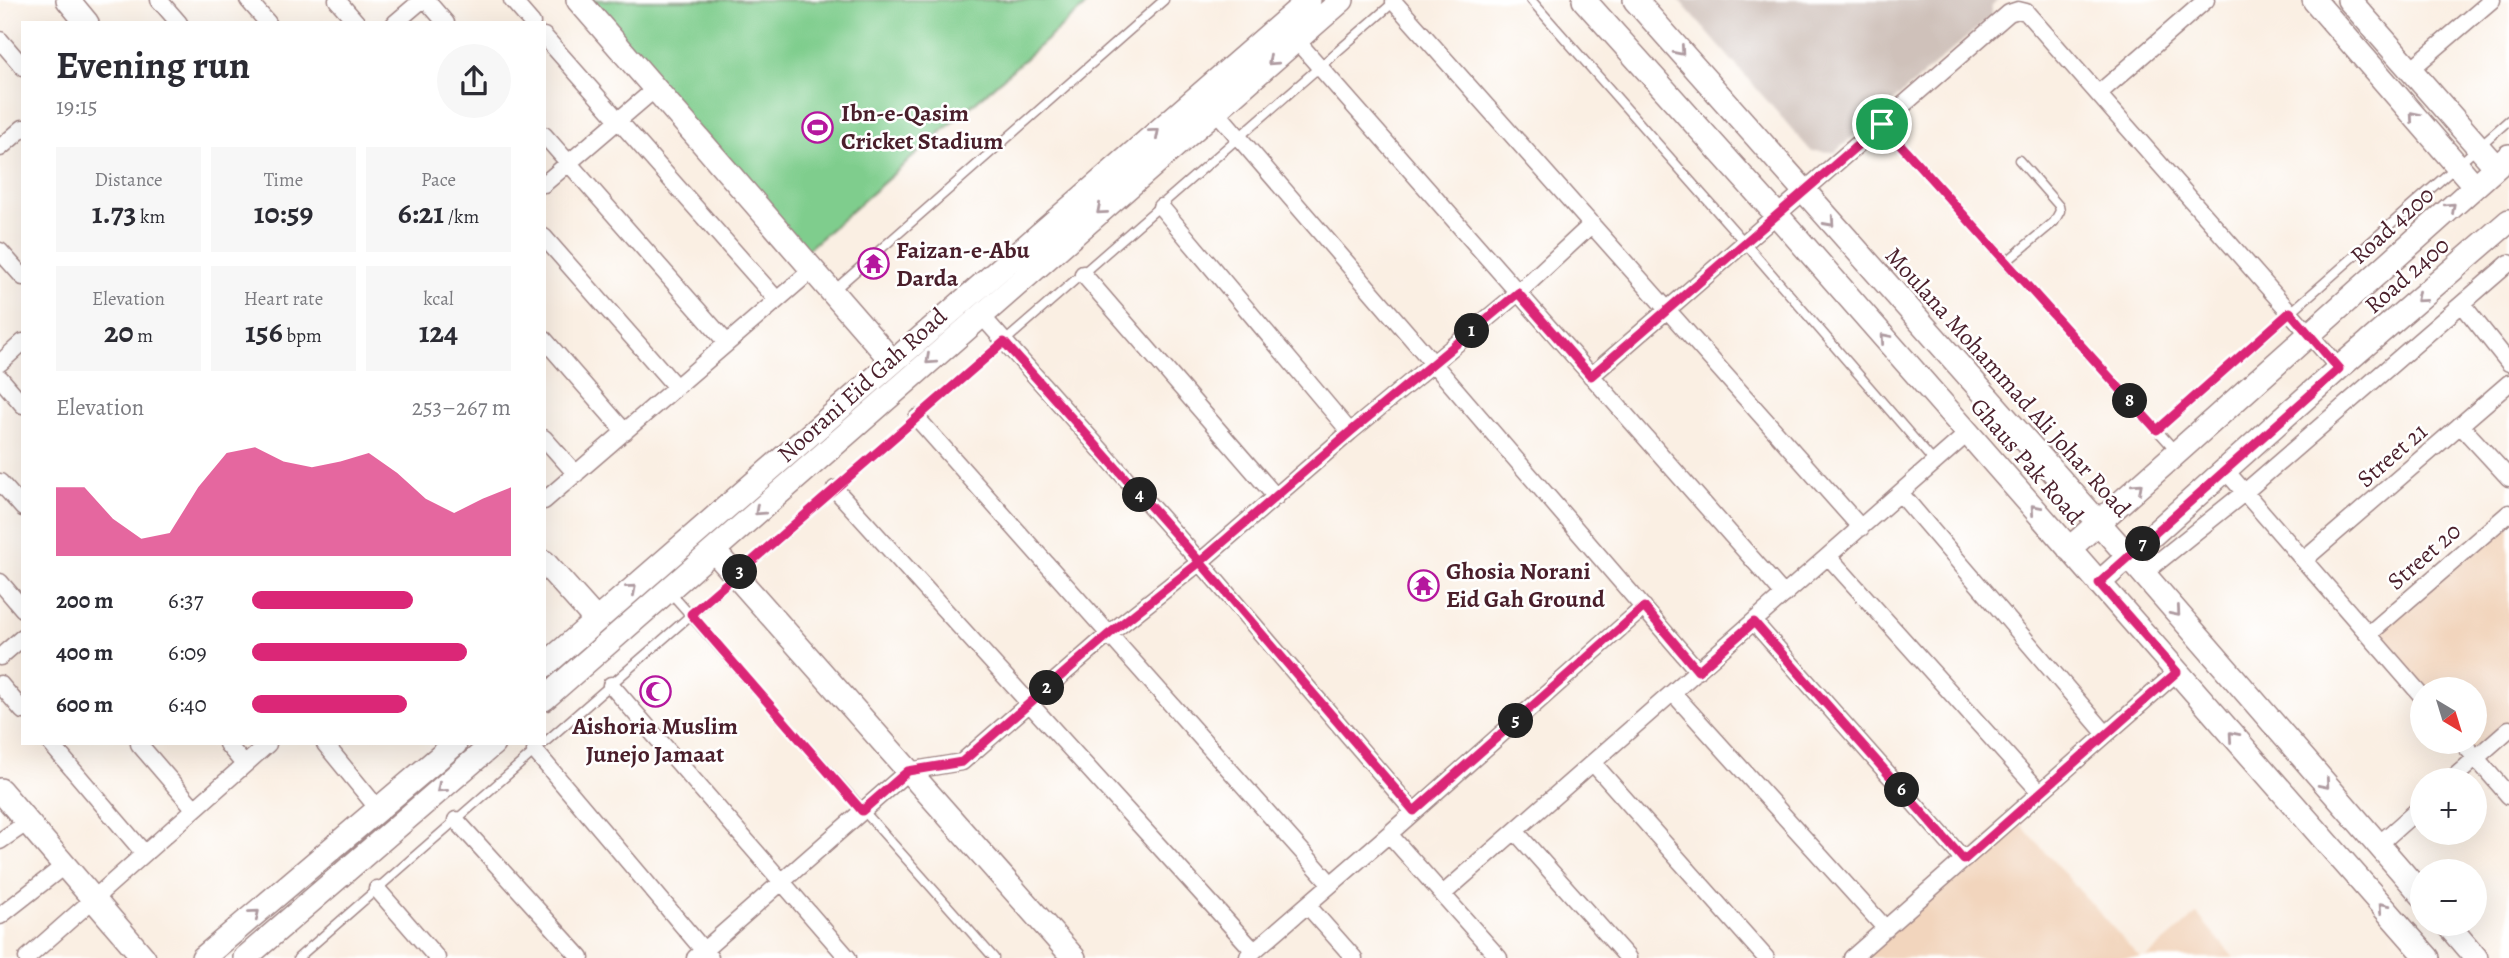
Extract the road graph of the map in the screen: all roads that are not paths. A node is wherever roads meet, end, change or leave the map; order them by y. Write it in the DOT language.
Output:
graph roads {
  1 [pos="68,0"];
  2 [pos="159,0"];
  3 [pos="248,0"];
  4 [pos="337,0"];
  5 [pos="424,0"];
  6 [pos="512,0"];
  7 [pos="578,0"];
  8 [pos="1164,0"];
  9 [pos="1309,0"];
  10 [pos="1342,0"];
  11 [pos="1531,0"];
  12 [pos="1584,0"];
  13 [pos="1635,0"];
  14 [pos="2206,0"];
  15 [pos="2315,0"];
  16 [pos="2349,0"];
  17 [pos="2492,0"];
  18 [pos="1395,1"];
  19 [pos="85,21"];
  20 [pos="177,21"];
  21 [pos="266,21"];
  22 [pos="355,21"];
  23 [pos="398,21"];
  24 [pos="444,21"];
  25 [pos="531,21"];
  26 [pos="546,38"];
  27 [pos="0,40"];
  28 [pos="1296,40"];
  29 [pos="21,65"];
  30 [pos="1320,67"];
  31 [pos="2410,71"];
  32 [pos="655,89"];
  33 [pos="2098,94"];
  34 [pos="1216,111"];
  35 [pos="619,120"];
  36 [pos="2509,120"];
  37 [pos="1882,124"];
  38 [pos="21,130"];
  39 [pos="546,137"];
  40 [pos="1238,139"];
  41 [pos="2478,146"];
  42 [pos="0,148"];
  43 [pos="2019,160"];
  44 [pos="2503,161"];
  45 [pos="569,163"];
  46 [pos="2457,165"];
  47 [pos="546,182"];
  48 [pos="2475,186"];
  49 [pos="1804,192"];
  50 [pos="1161,207"];
  51 [pos="1777,215"];
  52 [pos="2509,221"];
  53 [pos="1592,224"];
  54 [pos="546,239"];
  55 [pos="1745,243"];
  56 [pos="0,251"];
  57 [pos="2006,262"];
  58 [pos="2509,263"];
  59 [pos="813,269"];
  60 [pos="1083,274"];
  61 [pos="21,275"];
  62 [pos="832,292"];
  63 [pos="1518,293"];
  64 [pos="777,300"];
  65 [pos="2462,304"];
  66 [pos="1668,310"];
  67 [pos="2290,312"];
  68 [pos="981,315"];
  69 [pos="2309,334"];
  70 [pos="546,341"];
  71 [pos="1004,342"];
  72 [pos="727,343"];
  73 [pos="21,344"];
  74 [pos="892,361"];
  75 [pos="0,363"];
  76 [pos="2509,363"];
  77 [pos="1432,364"];
  78 [pos="2339,369"];
  79 [pos="1591,376"];
  80 [pos="0,378"];
  81 [pos="2509,383"];
  82 [pos="676,387"];
  83 [pos="21,403"];
  84 [pos="917,418"];
  85 [pos="2460,425"];
  86 [pos="2157,430"];
  87 [pos="625,432"];
  88 [pos="1350,432"];
  89 [pos="1968,433"];
  90 [pos="546,440"];
  91 [pos="2177,452"];
  92 [pos="1935,463"];
  93 [pos="2226,471"];
  94 [pos="576,474"];
  95 [pos="2509,478"];
  96 [pos="0,482"];
  97 [pos="835,489"];
  98 [pos="2245,492"];
  99 [pos="1900,493"];
  100 [pos="1276,497"];
  101 [pos="546,499"];
  102 [pos="21,506"];
  103 [pos="2509,513"];
  104 [pos="2098,523"];
  105 [pos="1861,528"];
  106 [pos="2069,549"];
  107 [pos="714,551"];
  108 [pos="1828,556"];
  109 [pos="2304,561"];
  110 [pos="1200,562"];
  111 [pos="546,564"];
  112 [pos="2136,566"];
  113 [pos="734,577"];
  114 [pos="0,582"];
  115 [pos="2099,583"];
  116 [pos="669,591"];
  117 [pos="1784,595"];
  118 [pos="21,607"];
  119 [pos="1644,607"];
  120 [pos="691,614"];
  121 [pos="596,620"];
  122 [pos="1754,622"];
  123 [pos="1109,634"];
  124 [pos="2369,634"];
  125 [pos="21,638"];
  126 [pos="0,657"];
  127 [pos="546,664"];
  128 [pos="1698,671"];
  129 [pos="2177,672"];
  130 [pos="2410,682"];
  131 [pos="0,684"];
  132 [pos="611,685"];
  133 [pos="1673,693"];
  134 [pos="546,697"];
  135 [pos="1030,704"];
  136 [pos="21,709"];
  137 [pos="2509,729"];
  138 [pos="2106,734"];
  139 [pos="546,742"];
  140 [pos="52,745"];
  141 [pos="140,745"];
  142 [pos="228,745"];
  143 [pos="267,745"];
  144 [pos="326,745"];
  145 [pos="454,745"];
  146 [pos="492,745"];
  147 [pos="541,746"];
  148 [pos="2472,754"];
  149 [pos="2476,758"];
  150 [pos="1593,763"];
  151 [pos="244,764"];
  152 [pos="2465,768"];
  153 [pos="908,771"];
  154 [pos="0,790"];
  155 [pos="2040,792"];
  156 [pos="2509,796"];
  157 [pos="194,808"];
  158 [pos="379,810"];
  159 [pos="862,811"];
  160 [pos="1414,811"];
  161 [pos="2410,817"];
  162 [pos="456,820"];
  163 [pos="28,822"];
  164 [pos="1515,831"];
  165 [pos="1389,834"];
  166 [pos="0,841"];
  167 [pos="2378,845"];
  168 [pos="144,853"];
  169 [pos="1964,860"];
  170 [pos="65,865"];
  171 [pos="2410,881"];
  172 [pos="782,882"];
  173 [pos="1331,884"];
  174 [pos="377,889"];
  175 [pos="1443,894"];
  176 [pos="94,899"];
  177 [pos="1307,905"];
  178 [pos="0,916"];
  179 [pos="1886,929"];
  180 [pos="2457,936"];
  181 [pos="1250,954"];
  182 [pos="703,956"];
  183 [pos="27,958"];
  184 [pos="144,958"];
  185 [pos="203,958"];
  186 [pos="245,958"];
  187 [pos="298,958"];
  188 [pos="437,958"];
  189 [pos="581,958"];
  190 [pos="848,958"];
  191 [pos="994,958"];
  192 [pos="1074,958"];
  193 [pos="1354,958"];
  194 [pos="1499,958"];
  195 [pos="1628,958"];
  196 [pos="1766,958"];
  197 [pos="1852,958"];
  198 [pos="2428,958"];
  199 [pos="2476,958"];
  1 -- 19 [label="main road"];
  2 -- 20 [label="street"];
  3 -- 21 [label="street"];
  4 -- 22 [label="street"];
  5 -- 23 [label="street"];
  5 -- 24 [label="street"];
  6 -- 25 [label="street"];
  7 -- 32 [label="main road"];
  8 -- 62 [label="lane"];
  74 -- 9 [label="main road, Noorani Eid Gah Road, one-way"];
  10 -- 28 [label="main road, Noorani Eid Gah Road"];
  11 -- 55 [label="lane"];
  12 -- 51 [label="main road, Ghaus Pak Road"];
  13 -- 49 [label="main road, Moulana Mohammad Ali Johar Road, one-way"];
  14 -- 33 [label="street"];
  46 -- 15 [label="main road, one-way"];
  16 -- 31 [label="main road"];
  17 -- 31 [label="street"];
  18 -- 30 [label="lane"];
  18 -- 53 [label="street"];
  26 -- 35 [label="street"];
  27 -- 29 [label="street"];
  28 -- 30 [label="street"];
  28 -- 34 [label="main road, Noorani Eid Gah Road, one-way"];
  30 -- 40 [label="lane"];
  30 -- 63 [label="street"];
  31 -- 41 [label="main road"];
  32 -- 35 [label="street"];
  32 -- 59 [label="main road"];
  33 -- 37 [label="street"];
  33 -- 67 [label="street"];
  34 -- 40 [label="street"];
  34 -- 68 [label="main road, Noorani Eid Gah Road, one-way"];
  35 -- 45 [label="street"];
  35 -- 64 [label="street"];
  36 -- 41 [label="lane"];
  37 -- 49 [label="street"];
  37 -- 57 [label="lane"];
  38 -- 42 [label="street"];
  39 -- 45 [label="street"];
  40 -- 50 [label="lane"];
  40 -- 77 [label="street"];
  41 -- 44 [label="main road"];
  41 -- 46 [label="lane"];
  43 -- 57 [label="lane"];
  44 -- 48 [label="main road, Road 4200"];
  45 -- 47 [label="street"];
  45 -- 72 [label="street"];
  46 -- 48 [label="main road"];
  46 -- 67 [label="lane"];
  69 -- 48 [label="main road, Road 4200, one-way"];
  49 -- 51 [label="street"];
  49 -- 104 [label="main road, Moulana Mohammad Ali Johar Road, one-way"];
  50 -- 60 [label="lane"];
  50 -- 88 [label="street"];
  51 -- 55 [label="street"];
  89 -- 51 [label="main road, Ghaus Pak Road, one-way"];
  52 -- 78 [label="main road, Road 2400, one-way"];
  53 -- 63 [label="street"];
  53 -- 66 [label="street"];
  54 -- 82 [label="street"];
  55 -- 66 [label="street"];
  55 -- 92 [label="lane"];
  56 -- 61 [label="street"];
  57 -- 86 [label="lane"];
  58 -- 65 [label="street"];
  59 -- 62 [label="main road"];
  59 -- 64 [label="street"];
  60 -- 71 [label="lane"];
  60 -- 100 [label="street"];
  62 -- 74 [label="main road"];
  63 -- 77 [label="street"];
  63 -- 79 [label="street"];
  64 -- 72 [label="street"];
  65 -- 76 [label="street"];
  65 -- 98 [label="street"];
  66 -- 79 [label="street"];
  66 -- 105 [label="street"];
  67 -- 69 [label="street"];
  67 -- 86 [label="lane"];
  68 -- 71 [label="street"];
  68 -- 107 [label="main road, Noorani Eid Gah Road, one-way"];
  69 -- 78 [label="street"];
  69 -- 91 [label="main road, Road 4200"];
  70 -- 87 [label="street"];
  71 -- 84 [label="lane"];
  71 -- 110 [label="street"];
  72 -- 82 [label="street"];
  73 -- 75 [label="street"];
  121 -- 74 [label="main road, Noorani Eid Gah Road, one-way"];
  77 -- 88 [label="street"];
  77 -- 119 [label="street"];
  78 -- 93 [label="main road, Road 2400"];
  79 -- 117 [label="street"];
  80 -- 83 [label="street"];
  81 -- 85 [label="street, Street 21"];
  82 -- 87 [label="street"];
  84 -- 97 [label="lane"];
  84 -- 123 [label="street"];
  85 -- 95 [label="street"];
  85 -- 109 [label="street, Street 21"];
  86 -- 91 [label="lane"];
  87 -- 94 [label="street"];
  88 -- 100 [label="street"];
  89 -- 92 [label="street"];
  106 -- 89 [label="main road, Ghaus Pak Road, one-way"];
  90 -- 94 [label="street"];
  104 -- 91 [label="main road, Road 4200, one-way"];
  92 -- 99 [label="street"];
  93 -- 98 [label="street"];
  93 -- 112 [label="main road, Road 2400"];
  94 -- 101 [label="street"];
  96 -- 102 [label="street"];
  97 -- 113 [label="lane"];
  97 -- 135 [label="street"];
  98 -- 109 [label="street"];
  98 -- 112 [label="street"];
  99 -- 105 [label="street"];
  99 -- 138 [label="street"];
  100 -- 110 [label="street"];
  103 -- 124 [label="street, Street 20"];
  104 -- 106 [label="main road, Road 4200"];
  104 -- 112 [label="main road, Moulana Mohammad Ali Johar Road"];
  105 -- 108 [label="street"];
  106 -- 115 [label="main road, Ghaus Pak Road"];
  107 -- 113 [label="main road"];
  107 -- 116 [label="main road, Noorani Eid Gah Road"];
  108 -- 117 [label="street"];
  108 -- 155 [label="street"];
  109 -- 124 [label="street"];
  110 -- 123 [label="street"];
  110 -- 160 [label="street"];
  111 -- 121 [label="main road"];
  112 -- 115 [label="main road, Road 2400"];
  112 -- 167 [label="main road, Moulana Mohammad Ali Johar Road, one-way"];
  113 -- 120 [label="lane"];
  113 -- 153 [label="main road"];
  114 -- 118 [label="street"];
  115 -- 129 [label="main road, Ghaus Pak Road"];
  116 -- 120 [label="lane"];
  116 -- 134 [label="main road, Noorani Eid Gah Road"];
  117 -- 122 [label="street"];
  119 -- 128 [label="street"];
  119 -- 160 [label="street"];
  120 -- 132 [label="lane"];
  120 -- 159 [label="lane"];
  121 -- 127 [label="main road, Noorani Eid Gah Road"];
  122 -- 128 [label="street"];
  122 -- 169 [label="street"];
  123 -- 135 [label="street"];
  123 -- 173 [label="street"];
  124 -- 130 [label="street"];
  125 -- 126 [label="street"];
  128 -- 133 [label="street"];
  129 -- 138 [label="street"];
  198 -- 129 [label="main road, Ghaus Pak Road, one-way"];
  131 -- 136 [label="street"];
  132 -- 139 [label="lane"];
  132 -- 172 [label="street"];
  133 -- 150 [label="street"];
  133 -- 179 [label="street"];
  135 -- 153 [label="street"];
  135 -- 181 [label="street"];
  137 -- 149 [label="street"];
  138 -- 155 [label="street"];
  140 -- 168 [label="street"];
  141 -- 157 [label="street"];
  142 -- 151 [label="street"];
  143 -- 151 [label="street"];
  144 -- 158 [label="street"];
  145 -- 158 [label="main road"];
  146 -- 186 [label="main road, one-way"];
  147 -- 162 [label="lane"];
  147 -- 182 [label="street"];
  148 -- 149 [label="street"];
  149 -- 152 [label="street"];
  149 -- 156 [label="street"];
  150 -- 164 [label="street"];
  150 -- 196 [label="street"];
  151 -- 157 [label="street"];
  153 -- 159 [label="street"];
  153 -- 192 [label="main road"];
  154 -- 163 [label="main road"];
  155 -- 169 [label="street"];
  157 -- 168 [label="street"];
  185 -- 158 [label="main road, one-way"];
  159 -- 172 [label="street"];
  159 -- 191 [label="lane"];
  160 -- 165 [label="street"];
  161 -- 167 [label="street"];
  162 -- 174 [label="lane"];
  162 -- 189 [label="street"];
  163 -- 166 [label="street"];
  163 -- 170 [label="main road"];
  164 -- 175 [label="street"];
  164 -- 195 [label="street"];
  165 -- 173 [label="street"];
  165 -- 175 [label="street"];
  167 -- 171 [label="main road, Moulana Mohammad Ali Johar Road"];
  168 -- 176 [label="street"];
  169 -- 179 [label="street"];
  170 -- 176 [label="main road"];
  170 -- 178 [label="street"];
  172 -- 182 [label="street"];
  172 -- 190 [label="street"];
  173 -- 177 [label="street"];
  174 -- 187 [label="lane"];
  174 -- 188 [label="street"];
  175 -- 194 [label="street"];
  176 -- 183 [label="street"];
  176 -- 184 [label="main road"];
  177 -- 181 [label="street"];
  177 -- 193 [label="street"];
  179 -- 197 [label="street"];
  180 -- 199 [label="main road"];
}
